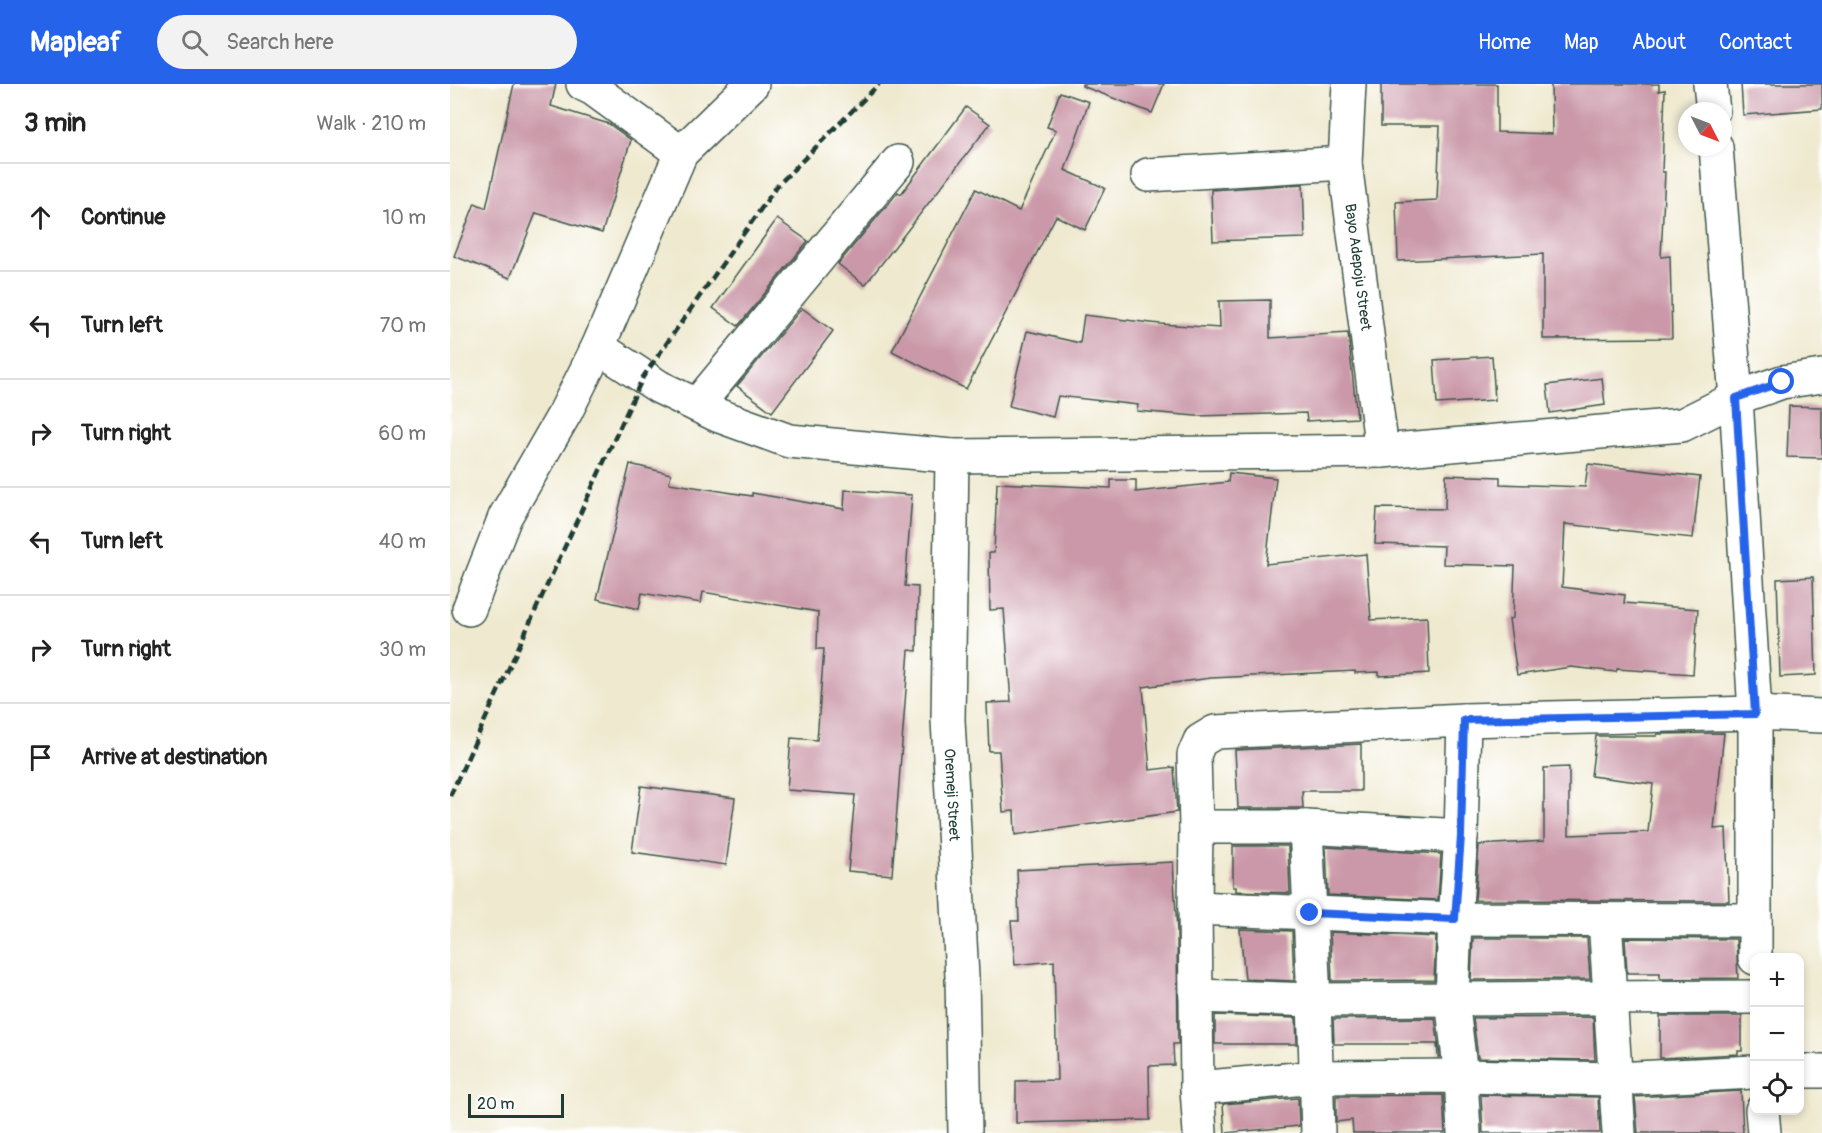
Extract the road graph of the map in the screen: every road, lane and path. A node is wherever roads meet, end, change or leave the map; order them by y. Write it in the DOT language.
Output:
graph roads {
  1 [pos="584,84"];
  2 [pos="752,84"];
  3 [pos="1349,84"];
  4 [pos="1710,84"];
  5 [pos="1712,102"];
  6 [pos="681,153"];
  7 [pos="1717,156"];
  8 [pos="898,162"];
  9 [pos="1345,163"];
  10 [pos="1148,175"];
  11 [pos="597,347"];
  12 [pos="1822,376"];
  13 [pos="1736,398"];
  14 [pos="697,405"];
  15 [pos="1382,451"];
  16 [pos="952,456"];
  17 [pos="469,609"];
  18 [pos="1755,714"];
  19 [pos="1822,717"];
  20 [pos="1464,720"];
  21 [pos="1196,827"];
  22 [pos="1306,827"];
  23 [pos="1461,836"];
  24 [pos="1195,908"];
  25 [pos="1310,913"];
  26 [pos="1455,919"];
  27 [pos="1605,920"];
  28 [pos="1755,920"];
  29 [pos="1755,953"];
  30 [pos="1196,996"];
  31 [pos="1610,997"];
  32 [pos="1750,997"];
  33 [pos="1452,999"];
  34 [pos="1314,1000"];
  35 [pos="1804,1071"];
  36 [pos="1822,1071"];
  37 [pos="1750,1072"];
  38 [pos="1461,1076"];
  39 [pos="1317,1077"];
  40 [pos="1617,1079"];
  41 [pos="1197,1088"];
  42 [pos="1762,1115"];
  43 [pos="965,1133"];
  44 [pos="1200,1133"];
  45 [pos="1318,1133"];
  46 [pos="1464,1133"];
  47 [pos="1619,1133"];
  48 [pos="1764,1133"];
  1 -- 6 [label="street"];
  2 -- 6 [label="street"];
  3 -- 9 [label="street, Bayo Adepoju Street"];
  4 -- 5 [label="street"];
  6 -- 11 [label="street"];
  7 -- 13 [label="street"];
  8 -- 14 [label="street"];
  9 -- 10 [label="street"];
  9 -- 15 [label="street, Bayo Adepoju Street"];
  11 -- 14 [label="street"];
  11 -- 17 [label="street"];
  12 -- 13 [label="street"];
  13 -- 15 [label="street"];
  13 -- 18 [label="street"];
  14 -- 16 [label="street"];
  15 -- 16 [label="street"];
  16 -- 43 [label="street, Oremeji Street"];
  18 -- 19 [label="street"];
  18 -- 20 [label="street"];
  18 -- 28 [label="street"];
  20 -- 21 [label="street"];
  20 -- 23 [label="street"];
  21 -- 22 [label="street"];
  21 -- 24 [label="street"];
  22 -- 23 [label="street"];
  22 -- 25 [label="street"];
  23 -- 26 [label="street"];
  24 -- 25 [label="street"];
  24 -- 30 [label="street"];
  25 -- 26 [label="street"];
  25 -- 34 [label="street"];
  26 -- 27 [label="street"];
  26 -- 33 [label="street"];
  27 -- 28 [label="street"];
  27 -- 31 [label="street"];
  28 -- 29 [label="street"];
  30 -- 34 [label="street"];
  30 -- 41 [label="street"];
  31 -- 32 [label="street"];
  31 -- 33 [label="street"];
  31 -- 40 [label="street"];
  33 -- 34 [label="street"];
  33 -- 38 [label="street"];
  34 -- 39 [label="street"];
  35 -- 36 [label="street"];
  37 -- 40 [label="street"];
  38 -- 39 [label="street"];
  38 -- 40 [label="street"];
  38 -- 46 [label="street"];
  39 -- 41 [label="street"];
  39 -- 45 [label="street"];
  40 -- 47 [label="street"];
  41 -- 44 [label="street"];
  42 -- 48 [label="street"];
}
